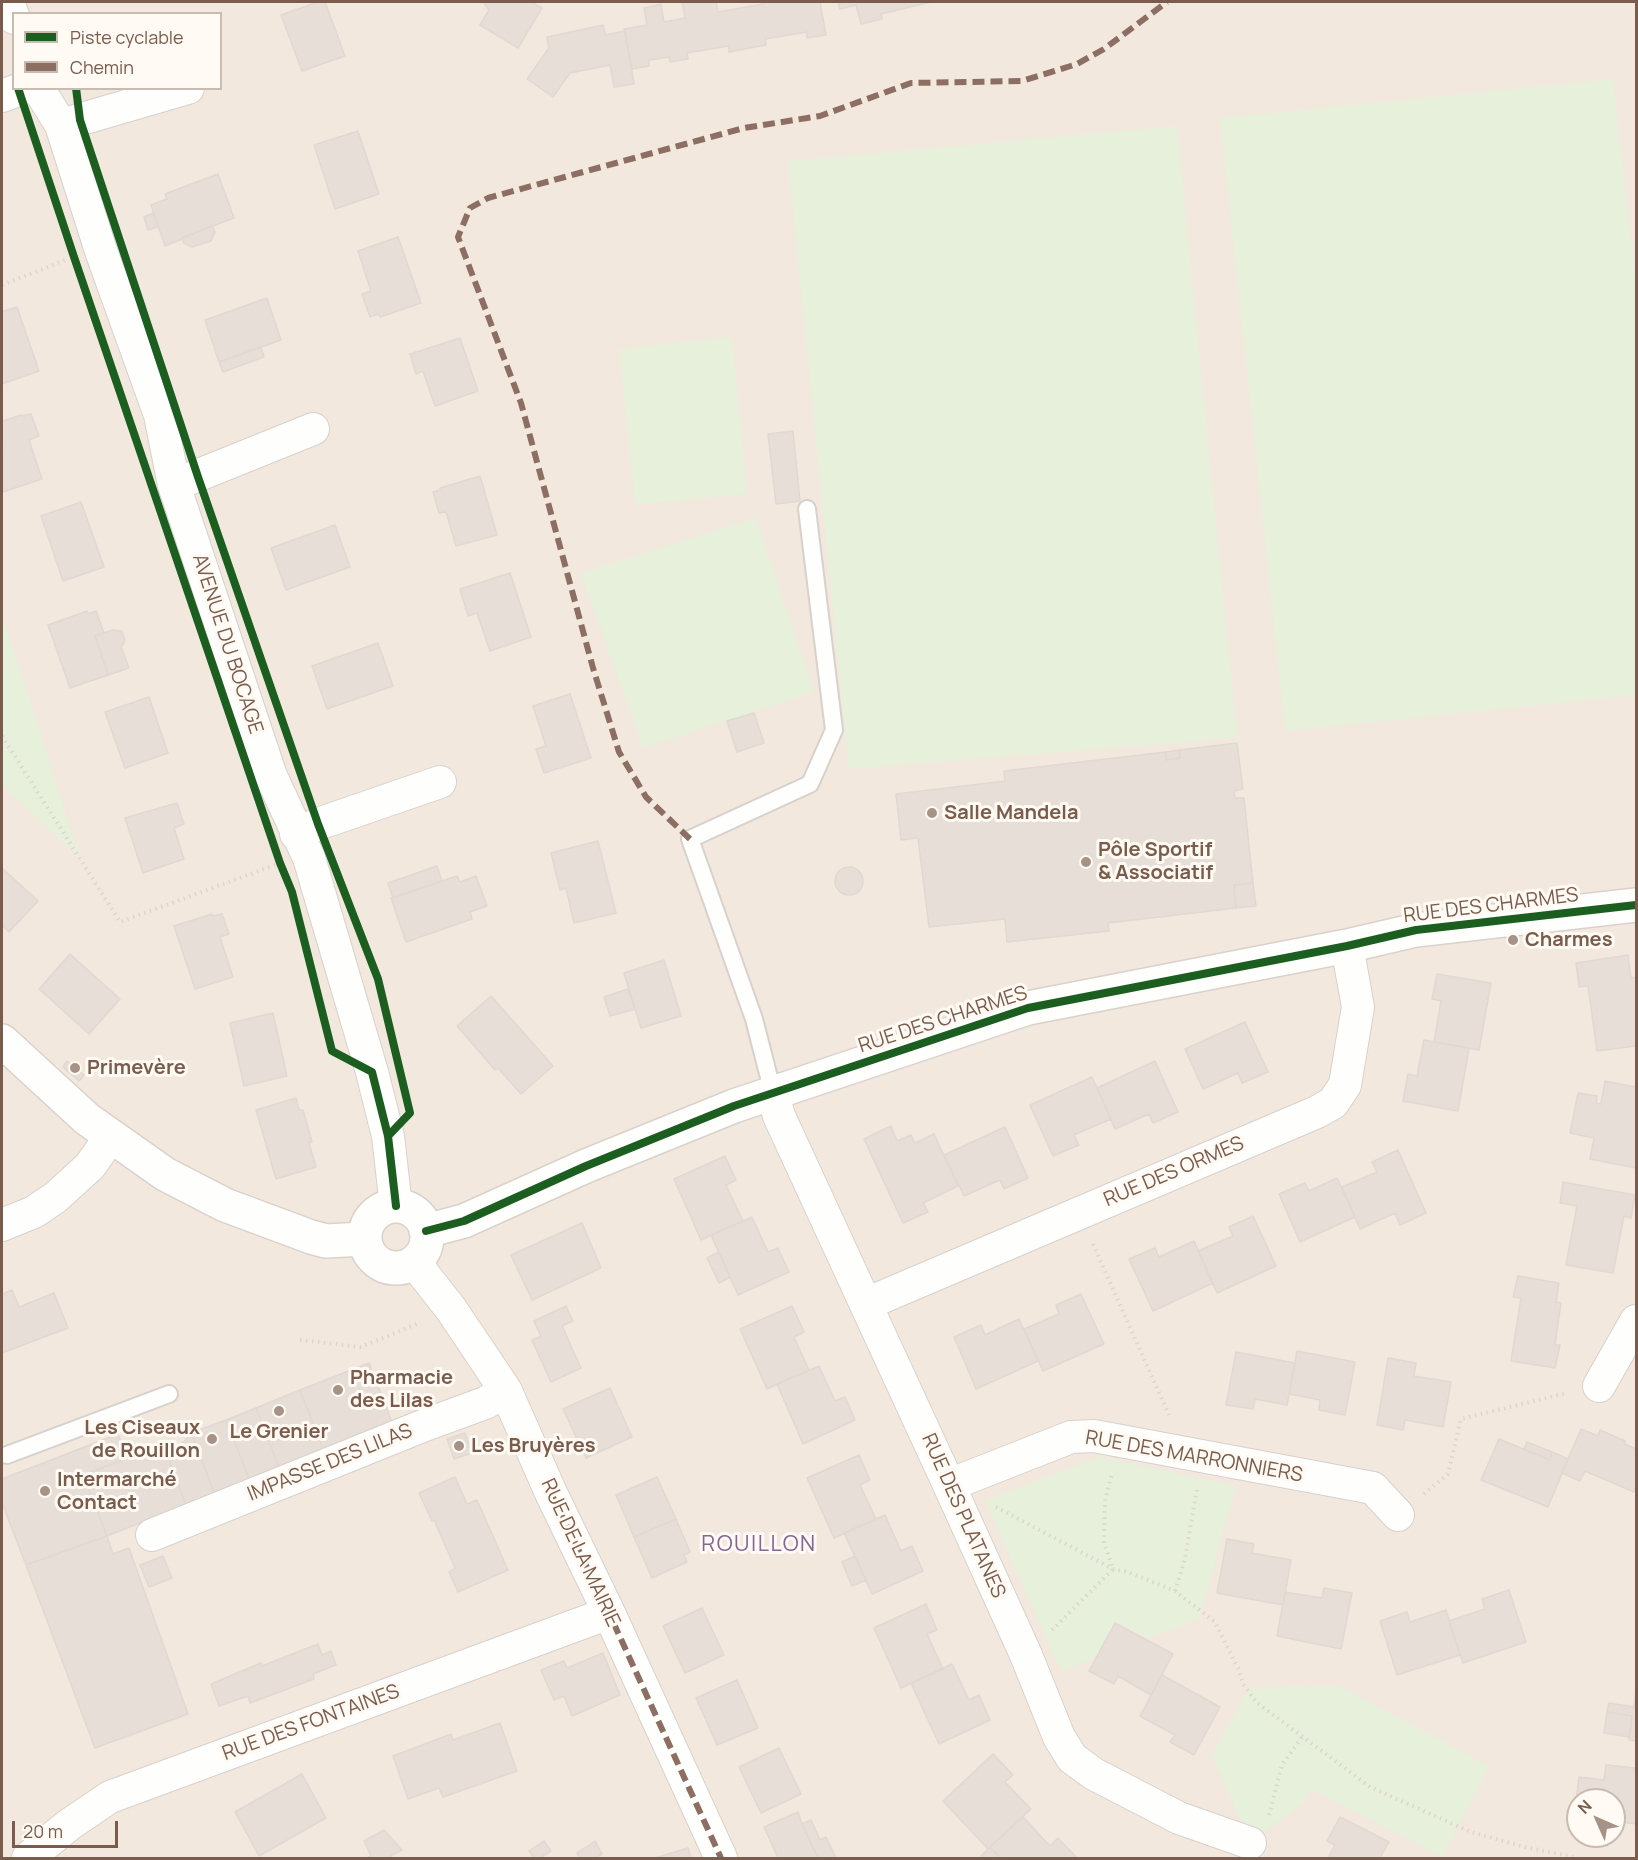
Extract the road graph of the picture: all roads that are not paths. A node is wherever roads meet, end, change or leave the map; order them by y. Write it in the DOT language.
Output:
graph roads {
  1 [pos="18,90"];
  2 [pos="39,90"];
  3 [pos="181,90"];
  4 [pos="2,96"];
  5 [pos="61,125"];
  6 [pos="313,429"];
  7 [pos="174,485"];
  8 [pos="807,509"];
  9 [pos="440,782"];
  10 [pos="286,843"];
  11 [pos="1636,905"];
  12 [pos="1347,946"];
  13 [pos="2,1041"];
  14 [pos="773,1093"];
  15 [pos="111,1136"];
  16 [pos="396,1206"];
  17 [pos="2,1225"];
  18 [pos="426,1231"];
  19 [pos="364,1239"];
  20 [pos="414,1262"];
  21 [pos="866,1304"];
  22 [pos="1636,1321"];
  23 [pos="1599,1386"];
  24 [pos="506,1391"];
  25 [pos="169,1394"];
  26 [pos="8,1455"];
  27 [pos="949,1485"];
  28 [pos="1398,1515"];
  29 [pos="152,1535"];
  30 [pos="609,1613"];
  31 [pos="1250,1843"];
  32 [pos="28,1858"];
  33 [pos="721,1858"];
  1 -- 4 [label="street"];
  2 -- 5 [label="street, AVENUE DU BOCAGE"];
  3 -- 5 [label="street"];
  5 -- 7 [label="street, AVENUE DU BOCAGE"];
  6 -- 7 [label="street"];
  7 -- 10 [label="street, AVENUE DU BOCAGE"];
  8 -- 14 [label="lane"];
  9 -- 10 [label="street"];
  10 -- 16 [label="street, AVENUE DU BOCAGE"];
  11 -- 12 [label="street, RUE DES CHARMES"];
  12 -- 14 [label="street, RUE DES CHARMES"];
  12 -- 21 [label="street, RUE DES ORMES"];
  13 -- 15 [label="street"];
  14 -- 18 [label="street, RUE DES CHARMES"];
  14 -- 21 [label="street, RUE DES PLATANES"];
  15 -- 17 [label="street"];
  15 -- 19 [label="street"];
  16 -- 18 [label="street"];
  16 -- 19 [label="street"];
  18 -- 20 [label="street"];
  19 -- 20 [label="street"];
  20 -- 24 [label="street, RUE DE LA MAIRIE"];
  21 -- 27 [label="street, RUE DES PLATANES"];
  22 -- 23 [label="street"];
  24 -- 29 [label="street, IMPASSE DES LILAS"];
  24 -- 30 [label="street, RUE DE LA MAIRIE"];
  25 -- 26 [label="lane"];
  27 -- 28 [label="street, RUE DES MARRONNIERS"];
  27 -- 31 [label="street, RUE DES PLATANES"];
  30 -- 32 [label="street, RUE DES FONTAINES"];
  30 -- 33 [label="street, RUE DE LA MAIRIE"];
}
